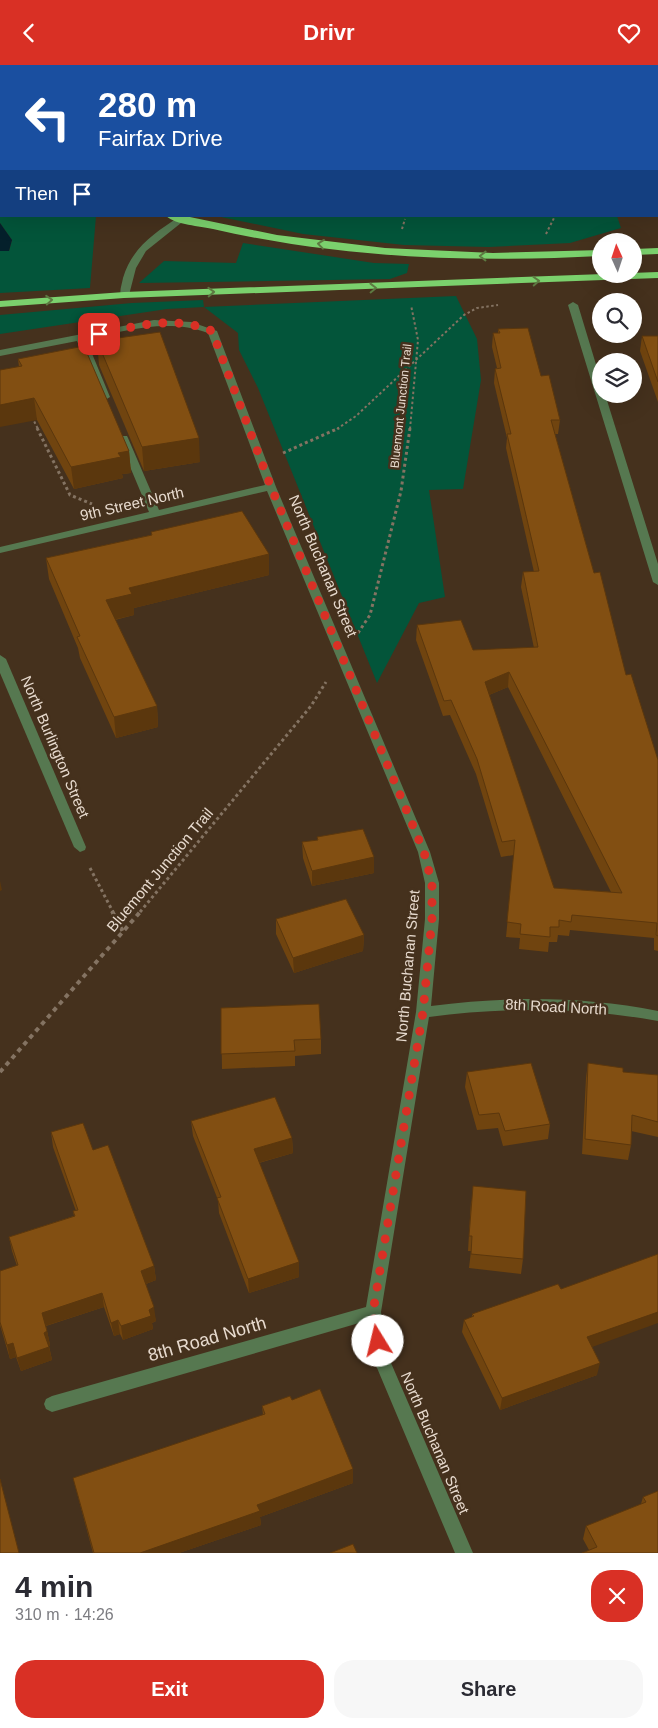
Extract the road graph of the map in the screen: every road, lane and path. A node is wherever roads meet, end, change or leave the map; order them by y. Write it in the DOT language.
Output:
graph roads {
  1 [pos="554,217"];
  2 [pos="176,218"];
  3 [pos="405,219"];
  4 [pos="402,229"];
  5 [pos="545,236"];
  6 [pos="658,251"];
  7 [pos="642,252"];
  8 [pos="592,253"];
  9 [pos="658,275"];
  10 [pos="124,295"];
  11 [pos="410,300"];
  12 [pos="0,304"];
  13 [pos="502,305"];
  14 [pos="572,305"];
  15 [pos="80,337"];
  16 [pos="0,353"];
  17 [pos="417,360"];
  18 [pos="109,404"];
  19 [pos="31,417"];
  20 [pos="120,432"];
  21 [pos="262,462"];
  22 [pos="271,487"];
  23 [pos="96,505"];
  24 [pos="155,513"];
  25 [pos="0,550"];
  26 [pos="658,582"];
  27 [pos="357,636"];
  28 [pos="0,659"];
  29 [pos="330,676"];
  30 [pos="80,847"];
  31 [pos="123,932"];
  32 [pos="423,1012"];
  33 [pos="658,1016"];
  34 [pos="0,1073"];
  35 [pos="373,1312"];
  36 [pos="52,1404"];
  37 [pos="464,1553"];
  1 -- 5 [label="path"];
  8 -- 2 [label="highway, one-way"];
  2 -- 10 [label="street"];
  3 -- 4 [label="path"];
  6 -- 7 [label="highway"];
  10 -- 9 [label="highway, one-way"];
  12 -- 10 [label="highway, one-way"];
  11 -- 17 [label="path, Bluemont Junction Trail"];
  13 -- 17 [label="path"];
  14 -- 26 [label="street"];
  15 -- 16 [label="street"];
  15 -- 18 [label="street"];
  15 -- 21 [label="street, North Buchanan Street"];
  17 -- 21 [label="path"];
  17 -- 27 [label="path, Bluemont Junction Trail"];
  19 -- 23 [label="path"];
  20 -- 24 [label="street"];
  21 -- 22 [label="street, North Buchanan Street"];
  22 -- 24 [label="street, 9th Street North"];
  22 -- 32 [label="street, North Buchanan Street"];
  24 -- 25 [label="street, 9th Street North"];
  28 -- 30 [label="street, North Burlington Street"];
  29 -- 31 [label="path, Bluemont Junction Trail"];
  30 -- 31 [label="path"];
  31 -- 34 [label="path, Bluemont Junction Trail"];
  32 -- 33 [label="street, 8th Road North"];
  32 -- 35 [label="street, North Buchanan Street"];
  35 -- 36 [label="street, 8th Road North"];
  35 -- 37 [label="street, North Buchanan Street"];
}
